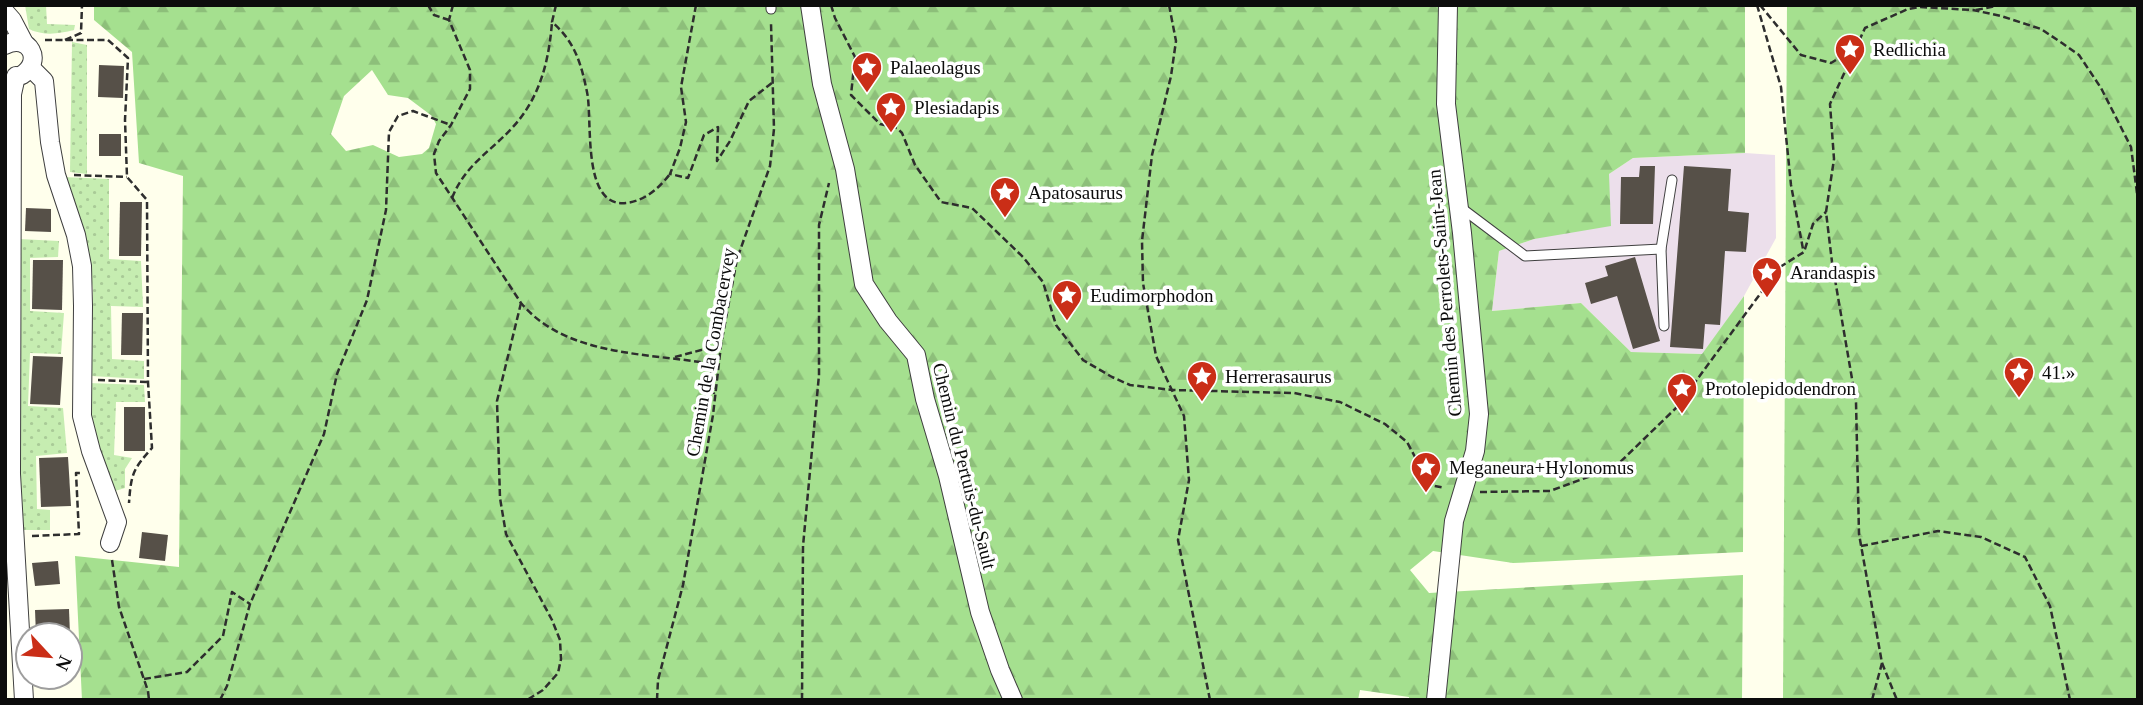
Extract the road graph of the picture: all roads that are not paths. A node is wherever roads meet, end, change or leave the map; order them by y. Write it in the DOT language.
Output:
graph roads {
  1 [pos="10,5"];
  2 [pos="810,5"];
  3 [pos="1448,5"];
  4 [pos="5,11"];
  5 [pos="24,43"];
  6 [pos="5,45"];
  7 [pos="17,72"];
  8 [pos="1672,180"];
  9 [pos="1459,206"];
  10 [pos="1661,249"];
  11 [pos="1664,326"];
  12 [pos="8,474"];
  13 [pos="110,543"];
  14 [pos="24,700"];
  15 [pos="1013,700"];
  16 [pos="1436,700"];
  1 -- 4 [label="street"];
  2 -- 15 [label="street, Chemin du Pertuis-du-Sault"];
  3 -- 9 [label="street, Chemin des Perrolets-Saint-Jean"];
  4 -- 5 [label="street"];
  5 -- 6 [label="street"];
  5 -- 7 [label="street"];
  7 -- 12 [label="street"];
  7 -- 13 [label="street"];
  8 -- 10 [label="lane"];
  9 -- 10 [label="lane"];
  9 -- 16 [label="street, Chemin des Perrolets-Saint-Jean"];
  10 -- 11 [label="lane"];
  12 -- 14 [label="street"];
}
